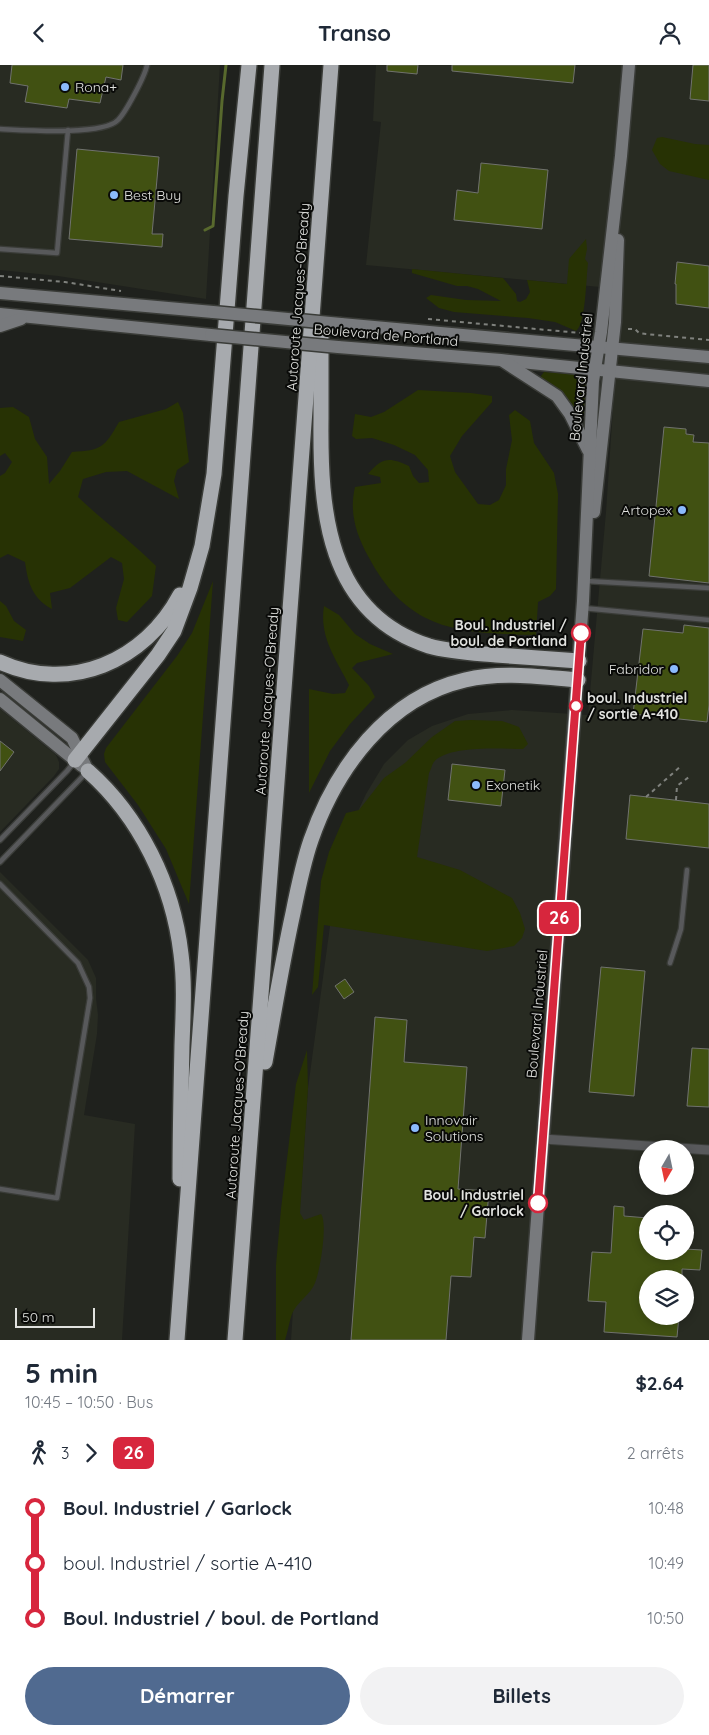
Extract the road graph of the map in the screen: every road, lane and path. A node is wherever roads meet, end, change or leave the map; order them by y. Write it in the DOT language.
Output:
graph roads {
  1 [pos="147,65"];
  2 [pos="249,65"];
  3 [pos="272,65"];
  4 [pos="331,65"];
  5 [pos="629,65"];
  6 [pos="0,129"];
  7 [pos="68,130"];
  8 [pos="621,156"];
  9 [pos="322,184"];
  10 [pos="0,249"];
  11 [pos="0,276"];
  12 [pos="122,291"];
  13 [pos="0,293"];
  14 [pos="0,314"];
  15 [pos="26,317"];
  16 [pos="424,319"];
  17 [pos="0,326"];
  18 [pos="628,329"];
  19 [pos="583,333"];
  20 [pos="709,340"];
  21 [pos="599,347"];
  22 [pos="612,349"];
  23 [pos="709,357"];
  24 [pos="501,360"];
  25 [pos="595,369"];
  26 [pos="609,371"];
  27 [pos="709,381"];
  28 [pos="589,452"];
  29 [pos="202,546"];
  30 [pos="585,581"];
  31 [pos="709,588"];
  32 [pos="583,605"];
  33 [pos="709,620"];
  34 [pos="579,661"];
  35 [pos="0,662"];
  36 [pos="0,680"];
  37 [pos="578,680"];
  38 [pos="0,699"];
  39 [pos="78,757"];
  40 [pos="681,766"];
  41 [pos="88,771"];
  42 [pos="689,777"];
  43 [pos="646,797"];
  44 [pos="676,800"];
  45 [pos="0,840"];
  46 [pos="0,861"];
  47 [pos="687,870"];
  48 [pos="0,884"];
  49 [pos="670,963"];
  50 [pos="543,1139"];
  51 [pos="251,1142"];
  52 [pos="709,1150"];
  53 [pos="0,1189"];
  54 [pos="179,1310"];
  55 [pos="176,1340"];
  56 [pos="235,1340"];
  57 [pos="528,1340"];
  1 -- 7 [label="lane"];
  2 -- 29 [label="highway"];
  3 -- 54 [label="highway"];
  4 -- 9 [label="highway, Autoroute Jacques-O'Bready"];
  5 -- 8 [label="main road, Boulevard Industriel"];
  6 -- 7 [label="lane"];
  7 -- 10 [label="lane"];
  8 -- 21 [label="main road, Boulevard Industriel"];
  8 -- 22 [label="main road, Boulevard Industriel"];
  9 -- 34 [label="highway"];
  9 -- 51 [label="highway, Autoroute Jacques-O'Bready"];
  11 -- 12 [label="path"];
  13 -- 21 [label="main road, Boulevard de Portland, bridge"];
  14 -- 15 [label="main road, Boulevard de Portland"];
  15 -- 17 [label="main road"];
  15 -- 24 [label="main road, Boulevard de Portland, bridge"];
  16 -- 19 [label="path, Boulevard de Portland"];
  18 -- 20 [label="path"];
  21 -- 22 [label="main road, Boulevard de Portland"];
  21 -- 25 [label="main road, Boulevard Industriel"];
  22 -- 23 [label="main road, Boulevard de Portland"];
  22 -- 26 [label="main road, Boulevard Industriel"];
  24 -- 25 [label="main road, Boulevard de Portland"];
  24 -- 28 [label="main road"];
  25 -- 26 [label="main road, Boulevard de Portland"];
  25 -- 28 [label="main road, Boulevard Industriel"];
  26 -- 27 [label="main road, Boulevard de Portland"];
  26 -- 30 [label="main road, Boulevard Industriel"];
  28 -- 30 [label="main road, Boulevard Industriel"];
  29 -- 35 [label="highway"];
  29 -- 39 [label="highway"];
  30 -- 31 [label="lane"];
  30 -- 32 [label="main road, Boulevard Industriel"];
  32 -- 33 [label="lane"];
  32 -- 34 [label="main road, Boulevard Industriel"];
  34 -- 37 [label="main road, Boulevard Industriel"];
  36 -- 39 [label="main road"];
  37 -- 50 [label="main road, Boulevard Industriel"];
  37 -- 51 [label="highway"];
  38 -- 39 [label="main road"];
  39 -- 41 [label="main road"];
  39 -- 45 [label="lane"];
  40 -- 43 [label="path"];
  41 -- 46 [label="lane"];
  41 -- 54 [label="highway"];
  42 -- 44 [label="path"];
  47 -- 49 [label="lane"];
  48 -- 53 [label="lane"];
  50 -- 52 [label="street"];
  50 -- 57 [label="main road, Boulevard Industriel"];
  51 -- 56 [label="highway, Autoroute Jacques-O'Bready"];
  54 -- 55 [label="highway"];
}
